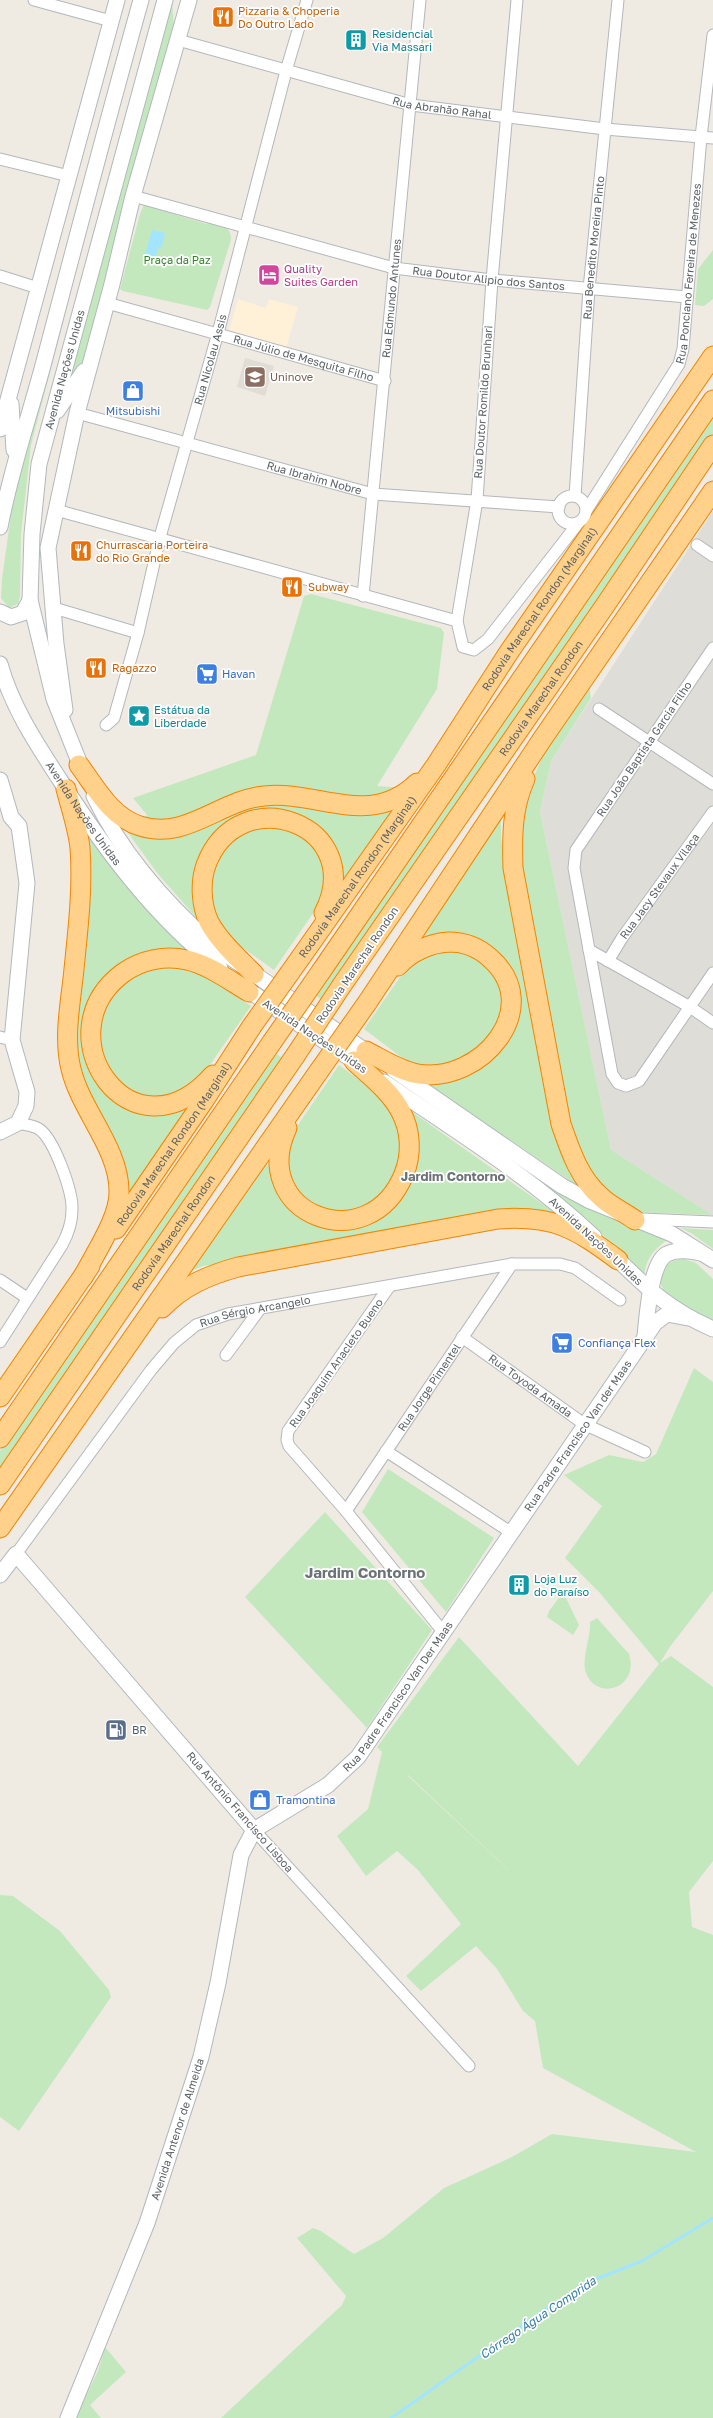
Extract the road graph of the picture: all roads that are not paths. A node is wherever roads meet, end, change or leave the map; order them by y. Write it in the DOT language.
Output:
graph roads {
  1 [pos="34,0"];
  2 [pos="117,0"];
  3 [pos="141,0"];
  4 [pos="165,0"];
  5 [pos="178,0"];
  6 [pos="189,0"];
  7 [pos="307,0"];
  8 [pos="420,0"];
  9 [pos="517,0"];
  10 [pos="618,0"];
  11 [pos="111,22"];
  12 [pos="180,34"];
  13 [pos="713,35"];
  14 [pos="286,71"];
  15 [pos="411,105"];
  16 [pos="506,117"];
  17 [pos="605,129"];
  18 [pos="701,136"];
  19 [pos="713,138"];
  20 [pos="0,159"];
  21 [pos="95,164"];
  22 [pos="69,176"];
  23 [pos="133,196"];
  24 [pos="245,228"];
  25 [pos="56,230"];
  26 [pos="394,268"];
  27 [pos="0,276"];
  28 [pos="492,280"];
  29 [pos="38,288"];
  30 [pos="589,289"];
  31 [pos="61,292"];
  32 [pos="687,297"];
  33 [pos="107,302"];
  34 [pos="218,333"];
  35 [pos="713,356"];
  36 [pos="91,359"];
  37 [pos="65,361"];
  38 [pos="384,381"];
  39 [pos="5,392"];
  40 [pos="713,400"];
  41 [pos="77,412"];
  42 [pos="51,420"];
  43 [pos="0,429"];
  44 [pos="188,443"];
  45 [pos="713,445"];
  46 [pos="15,460"];
  47 [pos="599,489"];
  48 [pos="713,491"];
  49 [pos="373,494"];
  50 [pos="577,497"];
  51 [pos="477,500"];
  52 [pos="559,507"];
  53 [pos="56,510"];
  54 [pos="586,511"];
  55 [pos="566,522"];
  56 [pos="579,522"];
  57 [pos="0,527"];
  58 [pos="160,538"];
  59 [pos="566,538"];
  60 [pos="697,545"];
  61 [pos="713,556"];
  62 [pos="363,596"];
  63 [pos="30,600"];
  64 [pos="54,608"];
  65 [pos="0,612"];
  66 [pos="457,621"];
  67 [pos="138,633"];
  68 [pos="713,648"];
  69 [pos="0,664"];
  70 [pos="599,709"];
  71 [pos="110,721"];
  72 [pos="543,738"];
  73 [pos="649,741"];
  74 [pos="70,743"];
  75 [pos="79,765"];
  76 [pos="436,765"];
  77 [pos="0,780"];
  78 [pos="713,784"];
  79 [pos="66,789"];
  80 [pos="713,812"];
  81 [pos="5,816"];
  82 [pos="589,950"];
  83 [pos="302,956"];
  84 [pos="608,961"];
  85 [pos="713,973"];
  86 [pos="252,983"];
  87 [pos="370,997"];
  88 [pos="690,1007"];
  89 [pos="713,1023"];
  90 [pos="6,1038"];
  91 [pos="239,1046"];
  92 [pos="360,1056"];
  93 [pos="307,1088"];
  94 [pos="18,1124"];
  95 [pos="0,1132"];
  96 [pos="634,1220"];
  97 [pos="713,1222"];
  98 [pos="710,1256"];
  99 [pos="618,1260"];
  100 [pos="512,1264"];
  101 [pos="83,1277"];
  102 [pos="0,1280"];
  103 [pos="389,1287"];
  104 [pos="651,1293"];
  105 [pos="27,1298"];
  106 [pos="620,1300"];
  107 [pos="260,1309"];
  108 [pos="688,1318"];
  109 [pos="713,1329"];
  110 [pos="133,1337"];
  111 [pos="462,1337"];
  112 [pos="644,1338"];
  113 [pos="0,1342"];
  114 [pos="226,1354"];
  115 [pos="0,1397"];
  116 [pos="584,1424"];
  117 [pos="0,1438"];
  118 [pos="386,1451"];
  119 [pos="645,1452"];
  120 [pos="0,1485"];
  121 [pos="346,1510"];
  122 [pos="0,1528"];
  123 [pos="512,1533"];
  124 [pos="16,1554"];
  125 [pos="0,1575"];
  126 [pos="444,1632"];
  127 [pos="254,1830"];
  128 [pos="469,2066"];
  129 [pos="68,2418"];
  1 -- 11 [label="street"];
  2 -- 11 [label="main road"];
  3 -- 21 [label="main road, Avenida Nações Unidas"];
  4 -- 37 [label="main road, Avenida Nações Unidas"];
  5 -- 12 [label="main road"];
  6 -- 12 [label="main road, Avenida Nações Unidas"];
  7 -- 14 [label="street, Rua Nicolau Assis"];
  8 -- 15 [label="street, Rua Edmundo Antunes"];
  9 -- 16 [label="street, Rua Doutor Romildo Brunhari"];
  10 -- 17 [label="street, Rua Benedito Moreira Pinto"];
  11 -- 22 [label="main road"];
  12 -- 14 [label="street, Rua Abrahão Rahal"];
  12 -- 23 [label="main road, Avenida Nações Unidas"];
  13 -- 18 [label="street, Rua Ponciano Ferreira de Menezes"];
  14 -- 15 [label="street, Rua Abrahão Rahal"];
  14 -- 24 [label="street, Rua Nicolau Assis"];
  15 -- 16 [label="street, Rua Abrahão Rahal"];
  15 -- 26 [label="street, Rua Edmundo Antunes"];
  16 -- 17 [label="street, Rua Abrahão Rahal"];
  16 -- 28 [label="street, Rua Doutor Romildo Brunhari"];
  17 -- 18 [label="street, Rua Abrahão Rahal"];
  17 -- 30 [label="street, Rua Benedito Moreira Pinto"];
  18 -- 19 [label="street, Rua Abrahão Rahal"];
  18 -- 32 [label="street, Rua Ponciano Ferreira de Menezes"];
  20 -- 22 [label="street"];
  21 -- 25 [label="main road"];
  21 -- 31 [label="main road, Avenida Nações Unidas"];
  22 -- 25 [label="main road"];
  23 -- 24 [label="street, Rua Doutor Alipio dos Santos"];
  23 -- 33 [label="main road, Avenida Nações Unidas"];
  24 -- 26 [label="street, Rua Doutor Alipio dos Santos"];
  24 -- 34 [label="street, Rua Nicolau Assis"];
  25 -- 29 [label="main road"];
  26 -- 28 [label="street, Rua Doutor Alipio dos Santos"];
  26 -- 38 [label="street, Rua Edmundo Antunes"];
  27 -- 29 [label="street"];
  28 -- 30 [label="street, Rua Doutor Alipio dos Santos"];
  28 -- 51 [label="street, Rua Doutor Romildo Brunhari"];
  29 -- 31 [label="main road"];
  29 -- 39 [label="main road"];
  30 -- 32 [label="street, Rua Doutor Alipio dos Santos"];
  30 -- 50 [label="street, Rua Benedito Moreira Pinto"];
  31 -- 37 [label="main road"];
  31 -- 46 [label="main road, Avenida Nações Unidas"];
  32 -- 47 [label="street, Rua Ponciano Ferreira de Menezes"];
  33 -- 34 [label="street, Rua Júlio de Mesquita Filho"];
  33 -- 36 [label="main road, Avenida Nações Unidas"];
  34 -- 38 [label="street, Rua Júlio de Mesquita Filho"];
  34 -- 44 [label="street, Rua Nicolau Assis"];
  35 -- 76 [label="highway, Rodovia Marechal Rondon (Marginal)"];
  36 -- 41 [label="main road, Avenida Nações Unidas"];
  36 -- 42 [label="main road"];
  37 -- 42 [label="main road, Avenida Nações Unidas"];
  38 -- 49 [label="street, Rua Edmundo Antunes"];
  39 -- 43 [label="main road"];
  39 -- 46 [label="main road"];
  40 -- 117 [label="highway, bridge"];
  41 -- 44 [label="street, Rua Ibrahim Nobre"];
  41 -- 53 [label="main road, Avenida Nações Unidas"];
  42 -- 63 [label="main road, Avenida Nações Unidas"];
  44 -- 49 [label="street, Rua Ibrahim Nobre"];
  44 -- 58 [label="street, Rua Nicolau Assis"];
  45 -- 120 [label="highway, Rodovia Marechal Rondon, bridge"];
  46 -- 57 [label="main road, Avenida Nações Unidas"];
  47 -- 50 [label="street"];
  47 -- 54 [label="street, Rua Ponciano Ferreira de Menezes"];
  48 -- 72 [label="highway"];
  49 -- 51 [label="street, Rua Ibrahim Nobre"];
  49 -- 62 [label="street, Rua Edmundo Antunes"];
  50 -- 52 [label="street"];
  50 -- 54 [label="street"];
  51 -- 52 [label="street, Rua Ibrahim Nobre"];
  51 -- 66 [label="street, Rua Doutor Romildo Brunhari"];
  52 -- 55 [label="street"];
  53 -- 58 [label="street"];
  53 -- 64 [label="main road, Avenida Nações Unidas"];
  54 -- 56 [label="street"];
  55 -- 56 [label="street"];
  55 -- 59 [label="street"];
  56 -- 59 [label="street, Rua Doutor Romildo Brunhari"];
  58 -- 62 [label="street"];
  58 -- 67 [label="street, Rua Nicolau Assis"];
  59 -- 66 [label="street, Rua Doutor Romildo Brunhari"];
  60 -- 61 [label="street"];
  62 -- 66 [label="street"];
  63 -- 65 [label="main road"];
  63 -- 74 [label="main road, Avenida Nações Unidas"];
  64 -- 67 [label="street"];
  64 -- 74 [label="main road, Avenida Nações Unidas"];
  67 -- 71 [label="street, Rua Nicolau Assis"];
  68 -- 73 [label="street, Rua João Baptista Garcia Filho"];
  69 -- 79 [label="main road, Avenida Nações Unidas"];
  70 -- 73 [label="street"];
  72 -- 87 [label="highway"];
  72 -- 96 [label="highway"];
  73 -- 78 [label="street"];
  73 -- 82 [label="street, Rua João Baptista Garcia Filho"];
  74 -- 75 [label="main road, Avenida Nações Unidas"];
  75 -- 76 [label="highway"];
  75 -- 86 [label="main road, Avenida Nações Unidas"];
  76 -- 83 [label="highway, Rodovia Marechal Rondon (Marginal)"];
  77 -- 81 [label="main road"];
  79 -- 86 [label="main road, Avenida Nações Unidas"];
  79 -- 101 [label="highway"];
  80 -- 84 [label="street, Rua Jacy Stevaux Vilaça"];
  81 -- 90 [label="main road"];
  82 -- 84 [label="street"];
  82 -- 88 [label="street"];
  83 -- 86 [label="highway"];
  83 -- 91 [label="highway, Rodovia Marechal Rondon (Marginal), bridge"];
  84 -- 88 [label="street"];
  85 -- 88 [label="street"];
  86 -- 91 [label="highway"];
  86 -- 92 [label="main road, Avenida Nações Unidas"];
  87 -- 92 [label="highway"];
  87 -- 93 [label="highway, bridge"];
  88 -- 89 [label="street"];
  90 -- 94 [label="main road"];
  91 -- 101 [label="highway, Rodovia Marechal Rondon (Marginal)"];
  92 -- 93 [label="highway"];
  92 -- 96 [label="main road, Avenida Nações Unidas"];
  92 -- 99 [label="main road, Avenida Nações Unidas"];
  93 -- 110 [label="highway"];
  94 -- 95 [label="main road"];
  94 -- 105 [label="street"];
  96 -- 97 [label="street"];
  96 -- 98 [label="main road, Avenida Nações Unidas"];
  98 -- 104 [label="main road"];
  99 -- 104 [label="main road, Avenida Nações Unidas"];
  99 -- 110 [label="highway"];
  100 -- 103 [label="street, Rua Sérgio Arcangelo"];
  100 -- 106 [label="street, Rua Sérgio Arcangelo"];
  100 -- 111 [label="street, Rua Jorge Pimentel"];
  101 -- 115 [label="highway, Rodovia Marechal Rondon (Marginal)"];
  102 -- 105 [label="street"];
  103 -- 107 [label="street, Rua Sérgio Arcangelo"];
  103 -- 121 [label="street, Rua Joaquim Anacleto Bueno"];
  104 -- 108 [label="main road, Avenida Nações Unidas"];
  104 -- 112 [label="main road"];
  105 -- 113 [label="street"];
  107 -- 114 [label="street"];
  107 -- 124 [label="street, Rua Sérgio Arcangelo"];
  108 -- 109 [label="main road, Avenida Nações Unidas"];
  108 -- 112 [label="main road, Rua Padre Francisco Van der Maas"];
  110 -- 122 [label="highway"];
  111 -- 116 [label="street, Rua Toyoda Amada"];
  111 -- 118 [label="street, Rua Jorge Pimentel"];
  112 -- 116 [label="main road, Rua Padre Francisco Van der Maas"];
  116 -- 119 [label="street, Rua Toyoda Amada"];
  116 -- 123 [label="main road, Rua Padre Francisco Van der Maas"];
  118 -- 121 [label="street, Rua Jorge Pimentel"];
  118 -- 123 [label="street"];
  121 -- 126 [label="street"];
  123 -- 126 [label="main road, Rua Padre Francisco Van Der Maas"];
  124 -- 125 [label="main road, Rua Sérgio Arcangelo"];
  124 -- 127 [label="main road, Rua Antônio Francisco Lisboa"];
  126 -- 127 [label="main road, Rua Padre Francisco Van Der Maas"];
  127 -- 128 [label="street, Rua Antônio Francisco Lisboa"];
  127 -- 129 [label="main road, Avenida Antenor de Almeida"];
}
